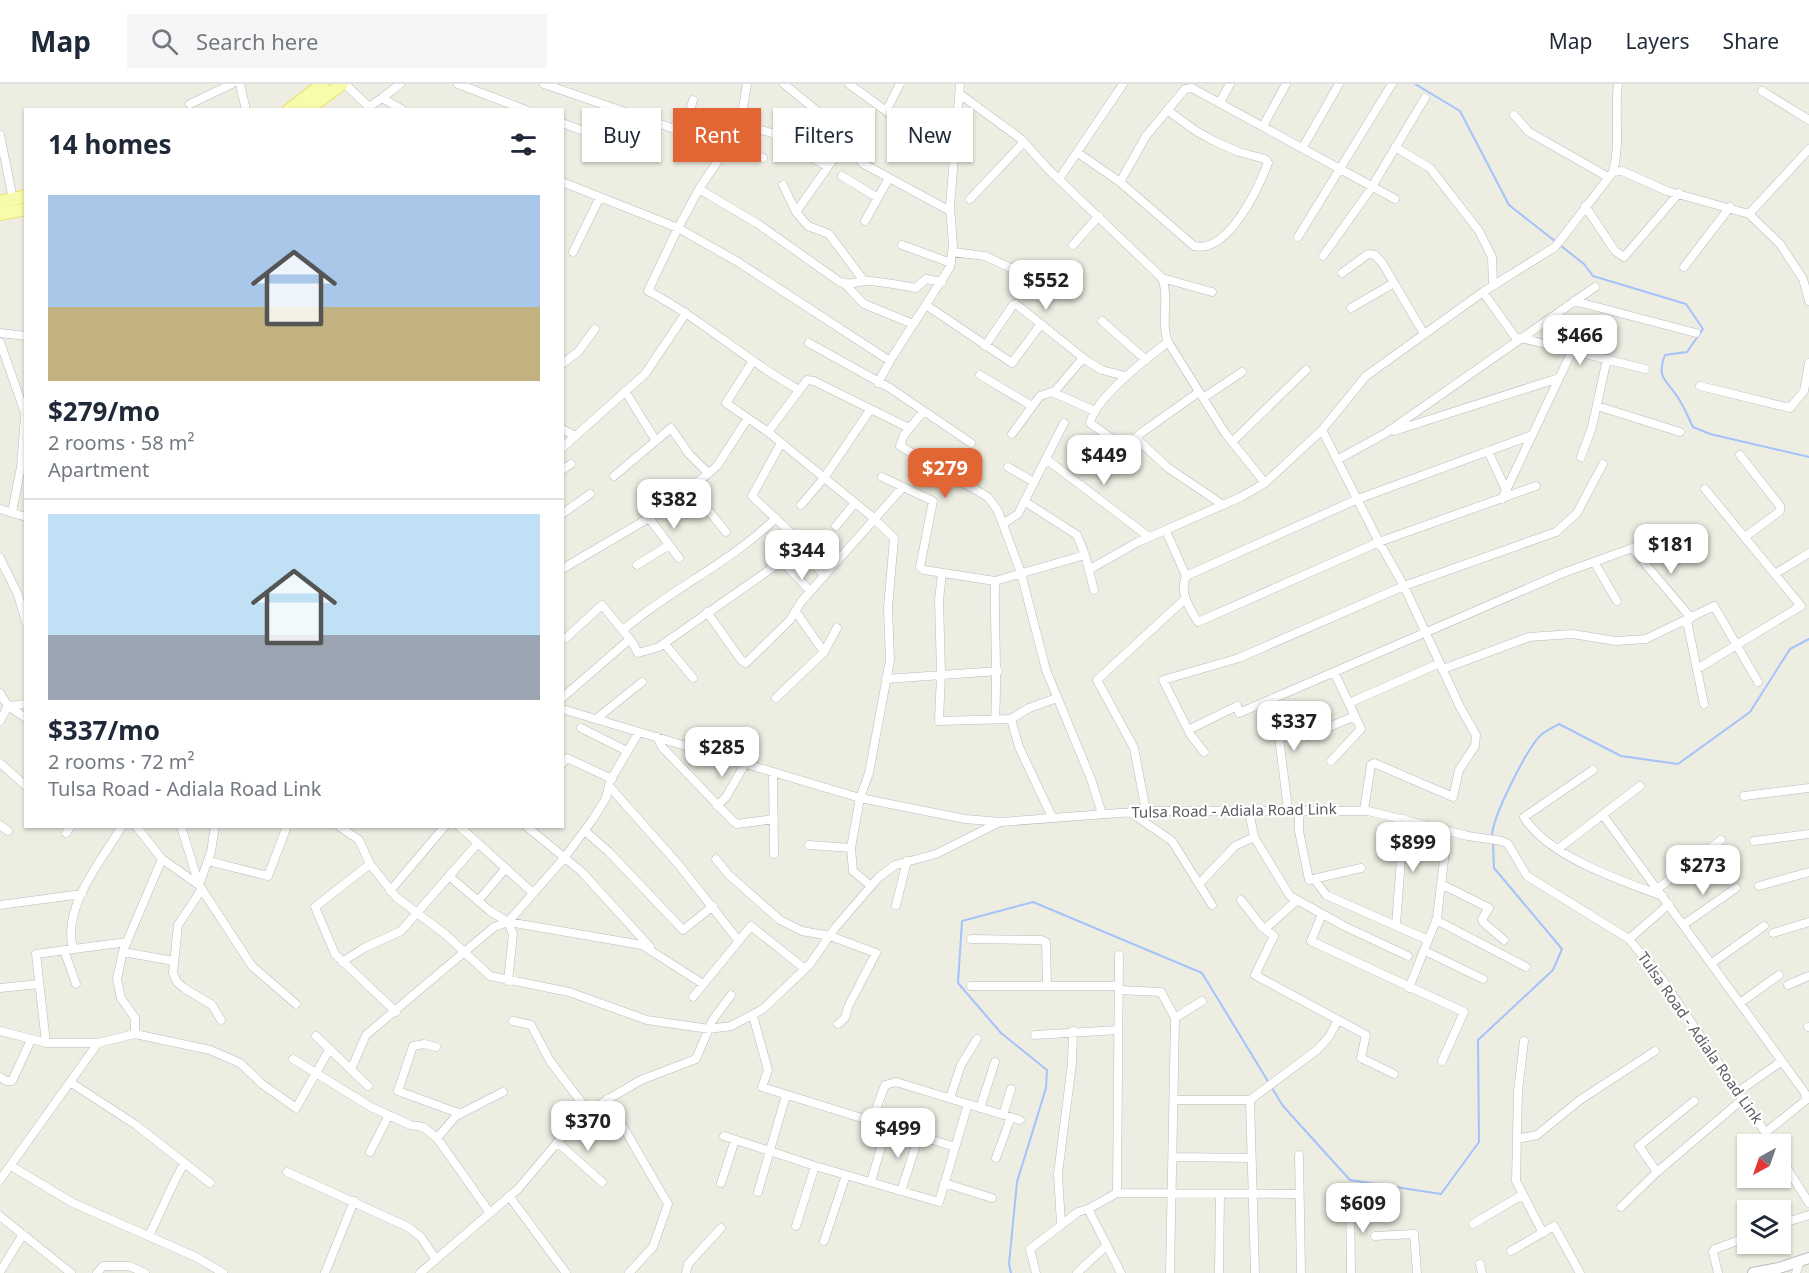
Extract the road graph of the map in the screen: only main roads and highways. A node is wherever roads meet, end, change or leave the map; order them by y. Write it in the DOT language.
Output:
graph roads {
  1 [pos="323,84"];
  2 [pos="343,84"];
  3 [pos="292,108"];
  4 [pos="310,108"];
  5 [pos="19,197"];
  6 [pos="0,202"];
  7 [pos="24,209"];
  8 [pos="0,214"];
  9 [pos="1805,1259"];
  10 [pos="1753,1273"];
  1 -- 3 [label="main road"];
  2 -- 4 [label="main road"];
  5 -- 6 [label="main road"];
  7 -- 8 [label="main road"];
  9 -- 10 [label="main road"];
}
